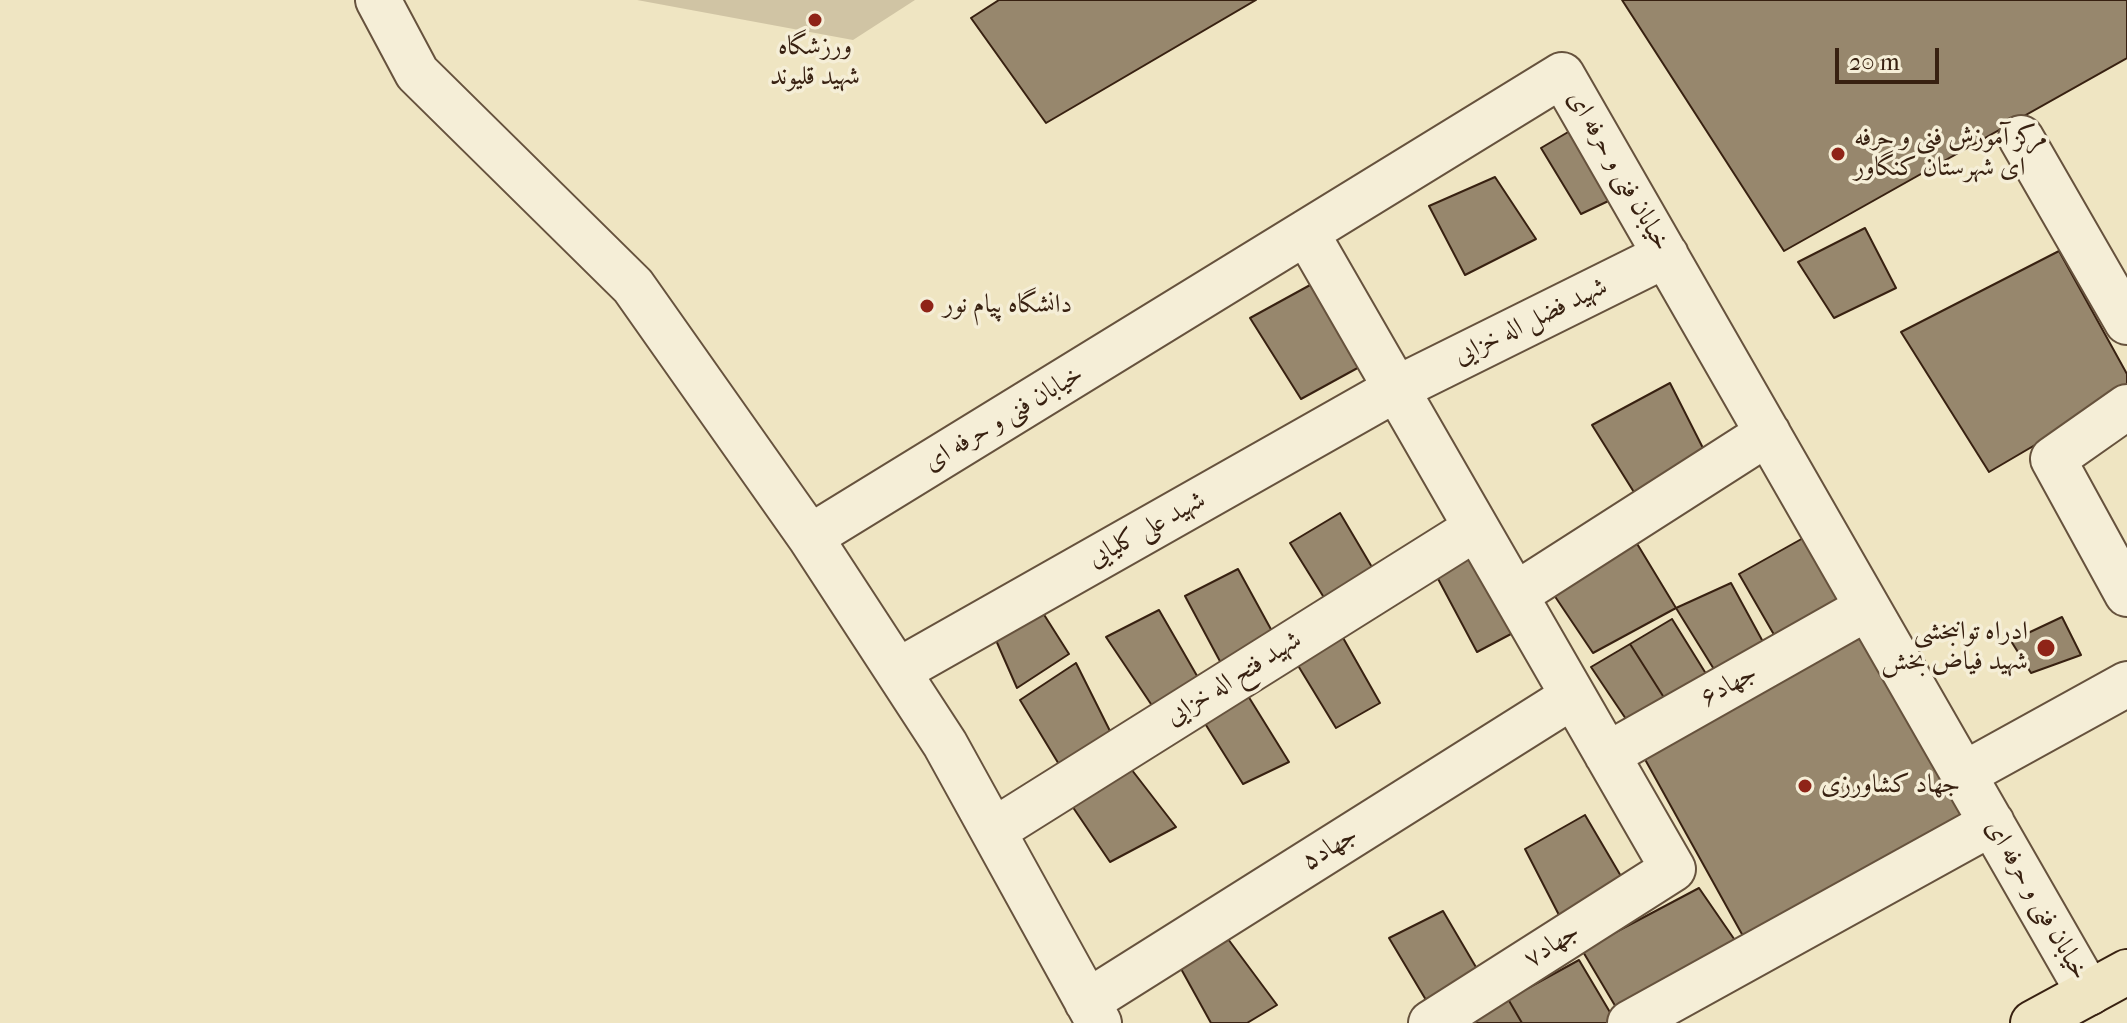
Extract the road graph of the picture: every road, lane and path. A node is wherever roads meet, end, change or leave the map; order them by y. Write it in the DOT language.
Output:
graph roads {
  1 [pos="378,0"];
  2 [pos="2021,138"];
  3 [pos="1307,234"];
  4 [pos="1666,255"];
  5 [pos="2127,322"];
  6 [pos="1396,389"];
  7 [pos="2127,407"];
  8 [pos="1768,433"];
  9 [pos="1476,528"];
  10 [pos="810,537"];
  11 [pos="2127,594"];
  12 [pos="1515,595"];
  13 [pos="1851,617"];
  14 [pos="898,671"];
  15 [pos="2127,684"];
  16 [pos="1573,696"];
  17 [pos="1607,755"];
  18 [pos="1964,774"];
  19 [pos="1992,823"];
  20 [pos="993,831"];
  21 [pos="2127,972"];
  22 [pos="2089,993"];
  23 [pos="1093,1013"];
  24 [pos="1431,1023"];
  25 [pos="1630,1023"];
  26 [pos="2033,1023"];
  1 -- 10 [label="street"];
  2 -- 5 [label="street"];
  3 -- 4 [label="street, خیابان فنی و حرفه ای"];
  3 -- 6 [label="street"];
  3 -- 10 [label="street, خیابان فنی و حرفه ای"];
  4 -- 6 [label="street, شهید فضل اله خزایی"];
  4 -- 8 [label="street, خیابان فنی و حرفه ای"];
  6 -- 9 [label="street"];
  6 -- 14 [label="street, شهید علی کلیایی"];
  7 -- 11 [label="street"];
  8 -- 12 [label="street"];
  8 -- 18 [label="street, خیابان فنی و حرفه ای"];
  9 -- 12 [label="street"];
  9 -- 20 [label="street, شهید فتح اله خزایی"];
  10 -- 14 [label="street"];
  12 -- 16 [label="street"];
  13 -- 17 [label="street, جهاد۶"];
  14 -- 20 [label="street"];
  15 -- 18 [label="street"];
  16 -- 17 [label="street"];
  16 -- 23 [label="street, جهاد۵"];
  17 -- 24 [label="street, جهاد۷"];
  18 -- 19 [label="street, خیابان فنی و حرفه ای"];
  19 -- 22 [label="street, خیابان فنی و حرفه ای"];
  19 -- 25 [label="street"];
  20 -- 23 [label="street"];
  21 -- 22 [label="main road"];
  22 -- 26 [label="main road"];
}
